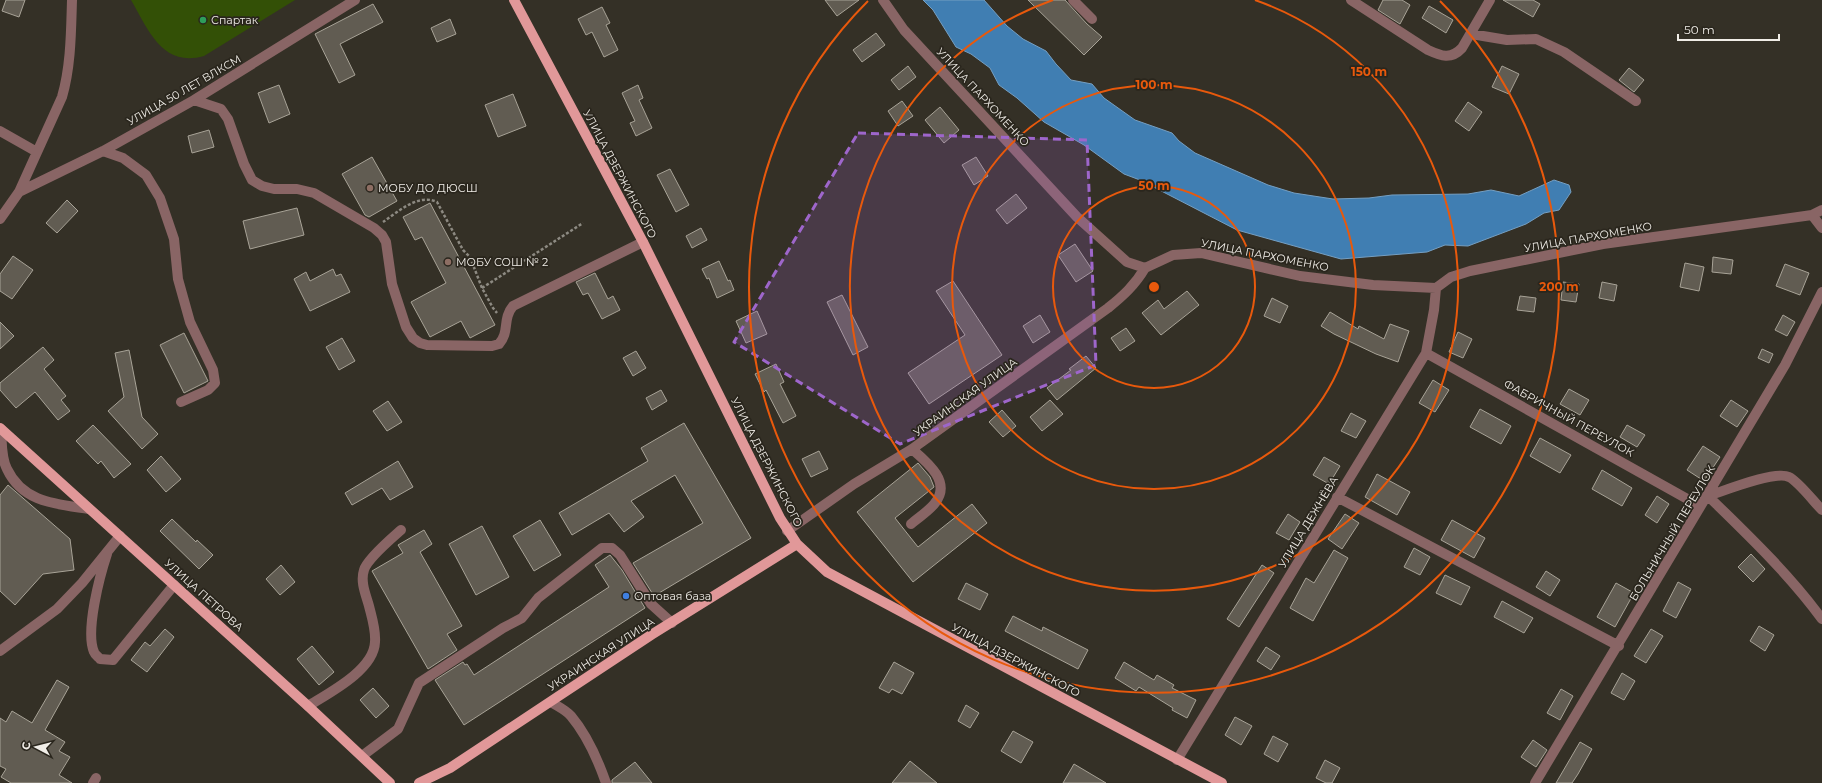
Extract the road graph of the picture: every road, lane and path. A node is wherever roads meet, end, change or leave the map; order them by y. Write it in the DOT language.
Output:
graph roads {
  1 [pos="72,0"];
  2 [pos="355,0"];
  3 [pos="514,0"];
  4 [pos="883,0"];
  5 [pos="1073,0"];
  6 [pos="1350,0"];
  7 [pos="1490,0"];
  8 [pos="1092,19"];
  9 [pos="1471,34"];
  10 [pos="194,100"];
  11 [pos="1636,101"];
  12 [pos="0,131"];
  13 [pos="103,151"];
  14 [pos="37,152"];
  15 [pos="19,192"];
  16 [pos="1822,210"];
  17 [pos="1812,215"];
  18 [pos="0,219"];
  19 [pos="583,223"];
  20 [pos="374,228"];
  21 [pos="1822,228"];
  22 [pos="643,242"];
  23 [pos="1145,268"];
  24 [pos="482,288"];
  25 [pos="1436,288"];
  26 [pos="1822,292"];
  27 [pos="506,317"];
  28 [pos="1426,353"];
  29 [pos="181,402"];
  30 [pos="1,429"];
  31 [pos="912,449"];
  32 [pos="1708,496"];
  33 [pos="1337,497"];
  34 [pos="1700,506"];
  35 [pos="90,509"];
  36 [pos="1822,510"];
  37 [pos="912,524"];
  38 [pos="401,530"];
  39 [pos="787,531"];
  40 [pos="120,536"];
  41 [pos="797,544"];
  42 [pos="107,554"];
  43 [pos="174,584"];
  44 [pos="1822,619"];
  45 [pos="672,623"];
  46 [pos="1619,646"];
  47 [pos="0,651"];
  48 [pos="551,702"];
  49 [pos="308,706"];
  50 [pos="362,756"];
  51 [pos="1177,760"];
  52 [pos="390,783"];
  53 [pos="419,783"];
  54 [pos="606,783"];
  55 [pos="1222,783"];
  56 [pos="1536,783"];
  1 -- 14 [label="street, УЛИЦА 50 ЛЕТ ВЛКСМ"];
  2 -- 10 [label="street, УЛИЦА 50 ЛЕТ ВЛКСМ"];
  3 -- 22 [label="main road, УЛИЦА ДЗЕРЖИНСКОГО"];
  4 -- 23 [label="street, УЛИЦА ПАРХОМЕНКО"];
  5 -- 8 [label="street"];
  6 -- 9 [label="street"];
  7 -- 9 [label="street"];
  9 -- 11 [label="street"];
  10 -- 13 [label="street, УЛИЦА 50 ЛЕТ ВЛКСМ"];
  10 -- 20 [label="street"];
  12 -- 14 [label="street"];
  13 -- 15 [label="street, УЛИЦА 50 ЛЕТ ВЛКСМ"];
  13 -- 29 [label="street"];
  14 -- 15 [label="street, УЛИЦА 50 ЛЕТ ВЛКСМ"];
  15 -- 18 [label="street, УЛИЦА 50 ЛЕТ ВЛКСМ"];
  16 -- 17 [label="street, УЛИЦА ПАРХОМЕНКО"];
  17 -- 21 [label="street"];
  17 -- 25 [label="street, УЛИЦА ПАРХОМЕНКО"];
  19 -- 24 [label="path"];
  20 -- 24 [label="path"];
  20 -- 27 [label="street"];
  22 -- 27 [label="street"];
  22 -- 39 [label="main road, УЛИЦА ДЗЕРЖИНСКОГО"];
  23 -- 25 [label="street, УЛИЦА ПАРХОМЕНКО"];
  23 -- 31 [label="street, УКРАИНСКАЯ УЛИЦА"];
  24 -- 27 [label="path"];
  25 -- 28 [label="street, УЛИЦА ДЕЖНЁВА"];
  26 -- 32 [label="street, БОЛЬНИЧНЫЙ ПЕРЕУЛОК"];
  28 -- 33 [label="street, УЛИЦА ДЕЖНЁВА"];
  28 -- 34 [label="street, ФАБРИЧНЫЙ ПЕРЕУЛОК"];
  30 -- 35 [label="main road, УЛИЦА ПЕТРОВА"];
  30 -- 35 [label="street"];
  31 -- 37 [label="street"];
  31 -- 39 [label="street, УКРАИНСКАЯ УЛИЦА"];
  32 -- 34 [label="street, БОЛЬНИЧНЫЙ ПЕРЕУЛОК"];
  32 -- 36 [label="street"];
  32 -- 44 [label="street"];
  33 -- 46 [label="street"];
  33 -- 51 [label="street, УЛИЦА ДЕЖНЁВА"];
  34 -- 46 [label="street, БОЛЬНИЧНЫЙ ПЕРЕУЛОК"];
  35 -- 40 [label="main road, УЛИЦА ПЕТРОВА"];
  38 -- 49 [label="street"];
  39 -- 41 [label="main road, УЛИЦА ДЗЕРЖИНСКОГО"];
  40 -- 42 [label="street"];
  40 -- 43 [label="main road, УЛИЦА ПЕТРОВА"];
  41 -- 45 [label="main road, УКРАИНСКАЯ УЛИЦА"];
  41 -- 51 [label="main road, УЛИЦА ДЗЕРЖИНСКОГО"];
  42 -- 43 [label="street"];
  42 -- 47 [label="street"];
  43 -- 49 [label="main road, УЛИЦА ПЕТРОВА"];
  45 -- 48 [label="main road, УКРАИНСКАЯ УЛИЦА"];
  45 -- 50 [label="street"];
  46 -- 56 [label="street, БОЛЬНИЧНЫЙ ПЕРЕУЛОК"];
  48 -- 53 [label="main road, УКРАИНСКАЯ УЛИЦА"];
  48 -- 54 [label="street"];
  49 -- 50 [label="main road, УЛИЦА ПЕТРОВА"];
  50 -- 52 [label="main road, УЛИЦА ПЕТРОВА"];
  51 -- 55 [label="main road, УЛИЦА ДЗЕРЖИНСКОГО"];
}
